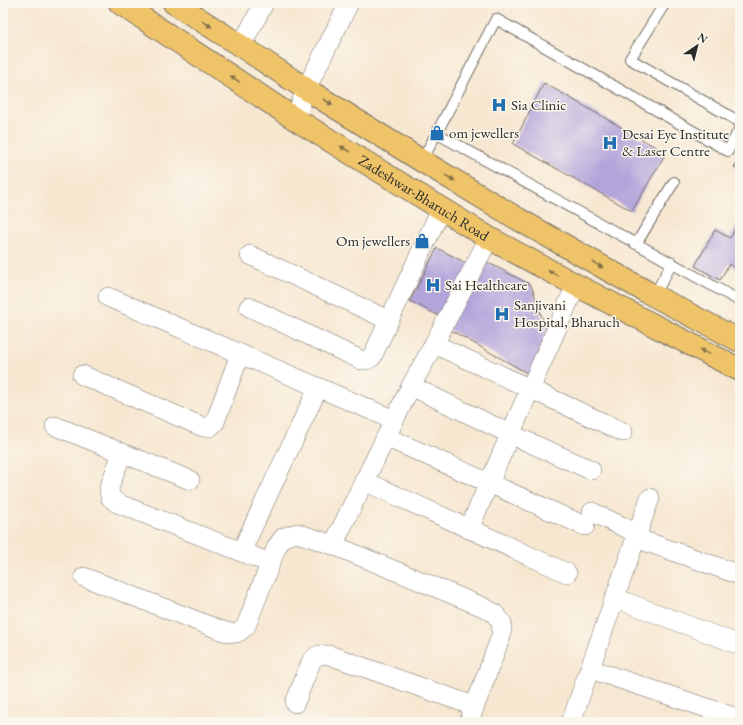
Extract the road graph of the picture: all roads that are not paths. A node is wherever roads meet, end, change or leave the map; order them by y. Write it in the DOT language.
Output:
graph roads {
  1 [pos="120,3"];
  2 [pos="174,3"];
  3 [pos="264,3"];
  4 [pos="349,3"];
  5 [pos="665,3"];
  6 [pos="241,46"];
  7 [pos="306,89"];
  8 [pos="295,119"];
  9 [pos="740,122"];
  10 [pos="740,128"];
  11 [pos="436,133"];
  12 [pos="422,161"];
  13 [pos="674,182"];
  14 [pos="441,209"];
  15 [pos="489,238"];
  16 [pos="636,244"];
  17 [pos="250,255"];
  18 [pos="672,263"];
  19 [pos="576,285"];
  20 [pos="654,296"];
  21 [pos="108,297"];
  22 [pos="740,301"];
  23 [pos="249,306"];
  24 [pos="388,320"];
  25 [pos="740,341"];
  26 [pos="434,344"];
  27 [pos="240,354"];
  28 [pos="740,370"];
  29 [pos="82,375"];
  30 [pos="411,386"];
  31 [pos="318,388"];
  32 [pos="530,389"];
  33 [pos="55,426"];
  34 [pos="390,428"];
  35 [pos="623,432"];
  36 [pos="510,434"];
  37 [pos="122,453"];
  38 [pos="591,470"];
  39 [pos="190,480"];
  40 [pos="364,481"];
  41 [pos="489,483"];
  42 [pos="650,498"];
  43 [pos="469,529"];
  44 [pos="636,538"];
  45 [pos="332,545"];
  46 [pos="241,552"];
  47 [pos="270,564"];
  48 [pos="567,573"];
  49 [pos="740,575"];
  50 [pos="84,577"];
  51 [pos="614,598"];
  52 [pos="740,645"];
  53 [pos="590,669"];
  54 [pos="295,703"];
  55 [pos="471,714"];
  56 [pos="740,719"];
  57 [pos="571,722"];
  8 -- 1 [label="main road, Zadeshwar-Bharuch Road, one-way"];
  2 -- 6 [label="main road, Zadeshwar-Bharuch Road, one-way"];
  3 -- 6 [label="street"];
  4 -- 7 [label="street"];
  5 -- 9 [label="lane"];
  6 -- 7 [label="main road, Zadeshwar-Bharuch Road"];
  7 -- 8 [label="street"];
  7 -- 12 [label="main road, Zadeshwar-Bharuch Road, one-way"];
  14 -- 8 [label="main road, Zadeshwar-Bharuch Road, one-way"];
  10 -- 11 [label="lane"];
  11 -- 12 [label="lane"];
  11 -- 16 [label="lane"];
  12 -- 20 [label="main road, Zadeshwar-Bharuch Road, one-way"];
  13 -- 16 [label="lane"];
  14 -- 15 [label="main road, Zadeshwar-Bharuch Road"];
  14 -- 24 [label="street"];
  19 -- 15 [label="main road, Zadeshwar-Bharuch Road, one-way"];
  15 -- 26 [label="street"];
  16 -- 18 [label="lane"];
  17 -- 24 [label="street"];
  18 -- 20 [label="lane"];
  18 -- 22 [label="lane"];
  28 -- 19 [label="main road, Zadeshwar-Bharuch Road, one-way"];
  19 -- 32 [label="street"];
  20 -- 25 [label="main road, Zadeshwar-Bharuch Road"];
  21 -- 27 [label="street"];
  23 -- 24 [label="street"];
  26 -- 30 [label="street"];
  26 -- 32 [label="street"];
  27 -- 29 [label="street"];
  27 -- 31 [label="street"];
  30 -- 34 [label="street"];
  30 -- 36 [label="street"];
  31 -- 34 [label="street"];
  31 -- 46 [label="street"];
  32 -- 35 [label="street"];
  32 -- 36 [label="street"];
  33 -- 37 [label="street"];
  34 -- 40 [label="street"];
  34 -- 41 [label="street"];
  36 -- 38 [label="street"];
  36 -- 41 [label="street"];
  37 -- 39 [label="street"];
  37 -- 46 [label="street"];
  40 -- 43 [label="street"];
  40 -- 45 [label="street"];
  41 -- 43 [label="street"];
  41 -- 44 [label="street"];
  42 -- 44 [label="street"];
  43 -- 48 [label="street"];
  44 -- 49 [label="street"];
  44 -- 51 [label="street"];
  45 -- 47 [label="street"];
  45 -- 55 [label="street"];
  46 -- 47 [label="street"];
  47 -- 50 [label="street"];
  51 -- 52 [label="street"];
  51 -- 53 [label="street"];
  53 -- 56 [label="street"];
  53 -- 57 [label="street"];
  54 -- 55 [label="street"];
}
